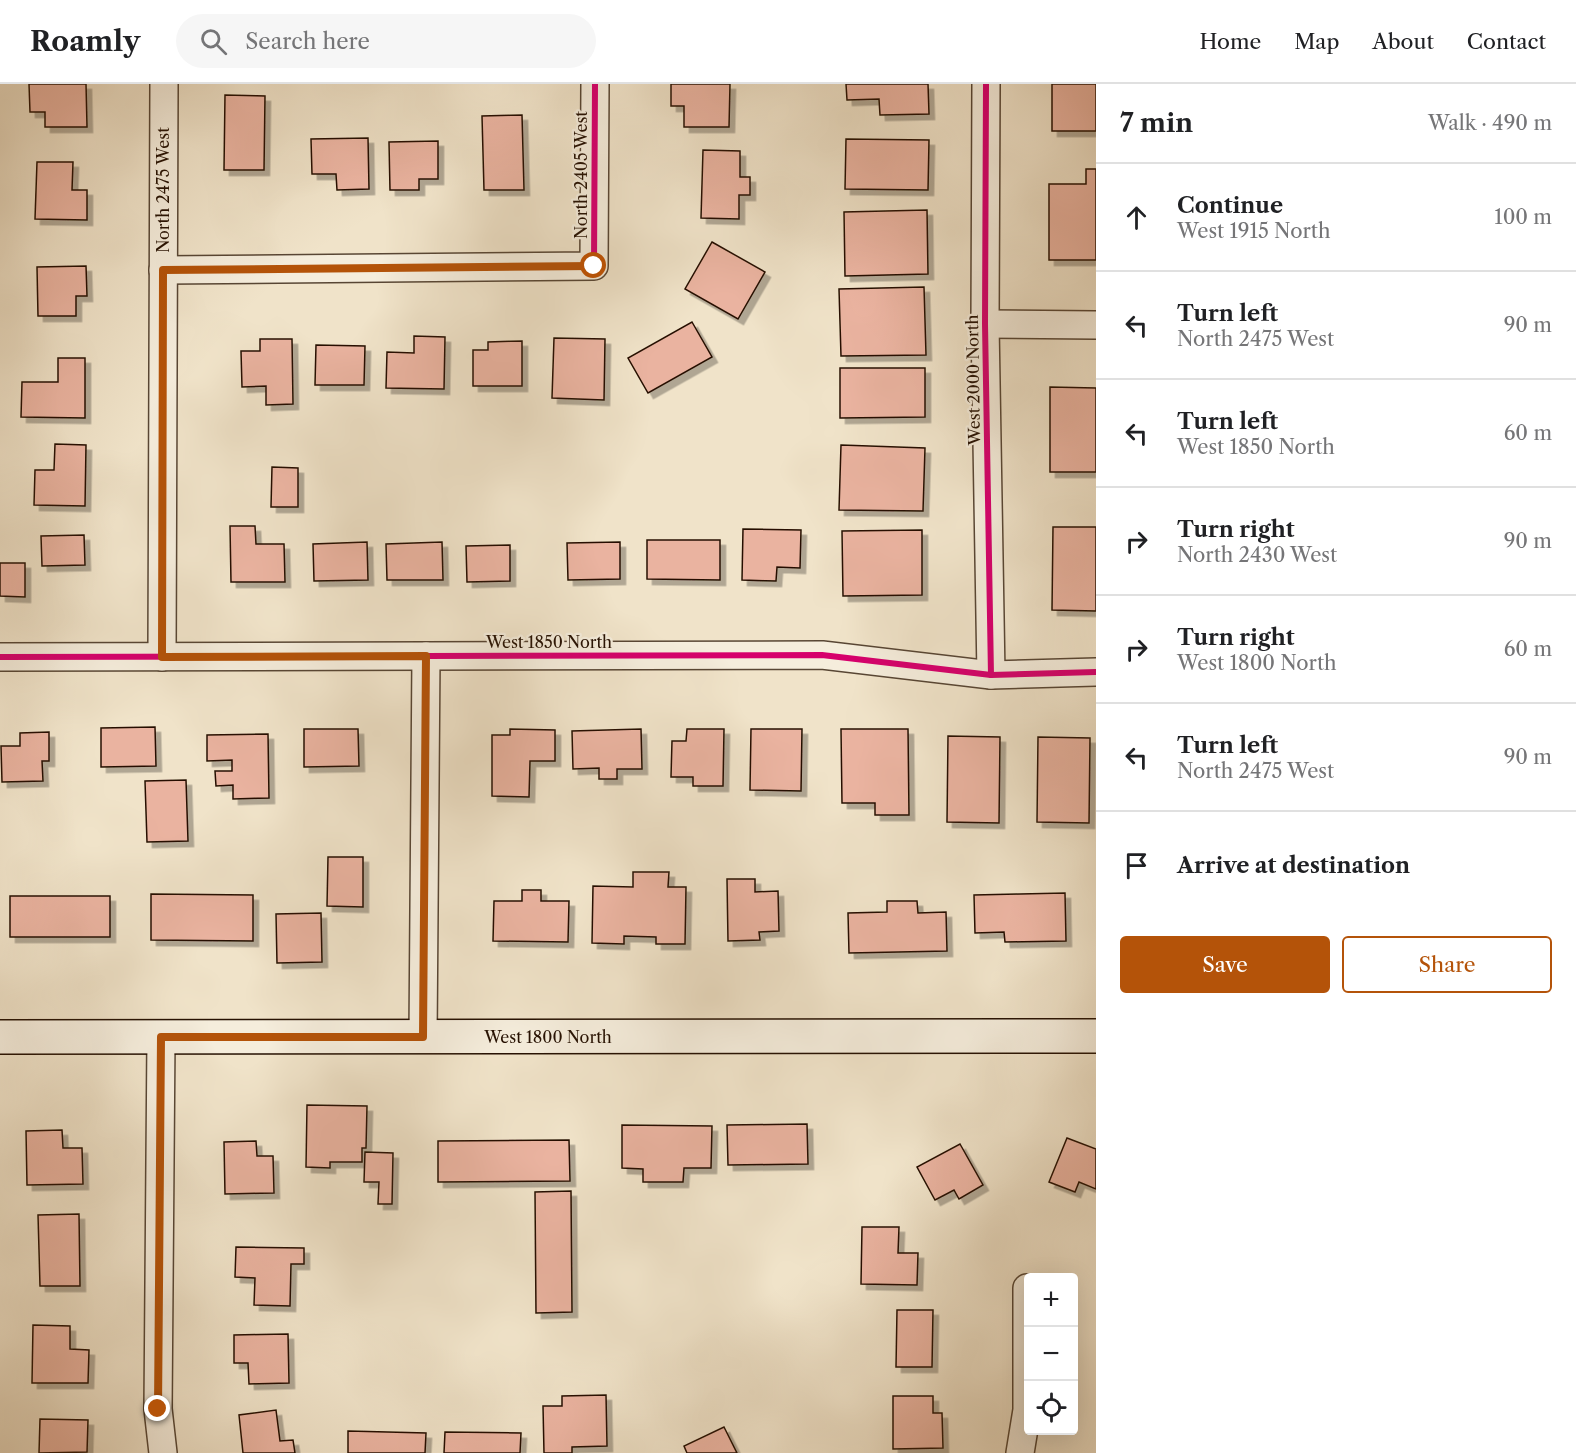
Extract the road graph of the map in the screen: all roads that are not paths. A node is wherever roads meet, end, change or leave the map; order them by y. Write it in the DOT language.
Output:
graph roads {
  1 [pos="164,84"];
  2 [pos="595,84"];
  3 [pos="986,84"];
  4 [pos="163,270"];
  5 [pos="985,324"];
  6 [pos="1096,325"];
  7 [pos="426,656"];
  8 [pos="0,657"];
  9 [pos="162,657"];
  10 [pos="1096,672"];
  11 [pos="991,675"];
  12 [pos="1096,1036"];
  13 [pos="0,1037"];
  14 [pos="161,1037"];
  15 [pos="423,1037"];
  16 [pos="1027,1327"];
  17 [pos="163,1453"];
  18 [pos="1020,1453"];
  1 -- 4 [label="street, North 2475 West"];
  2 -- 4 [label="street, North 2405 West"];
  3 -- 5 [label="street, West 2000 North"];
  4 -- 9 [label="street, North 2475 West"];
  5 -- 6 [label="street, West 2000 North"];
  5 -- 11 [label="street, West 2000 North"];
  7 -- 9 [label="street, West 1850 North"];
  7 -- 11 [label="street, West 1850 North"];
  7 -- 15 [label="street"];
  8 -- 9 [label="street, West 1850 North"];
  10 -- 11 [label="street, West 1850 North"];
  12 -- 15 [label="main road, West 1800 North"];
  13 -- 14 [label="main road, West 1800 North"];
  14 -- 15 [label="main road, West 1800 North"];
  14 -- 17 [label="street"];
  16 -- 18 [label="street"];
}
